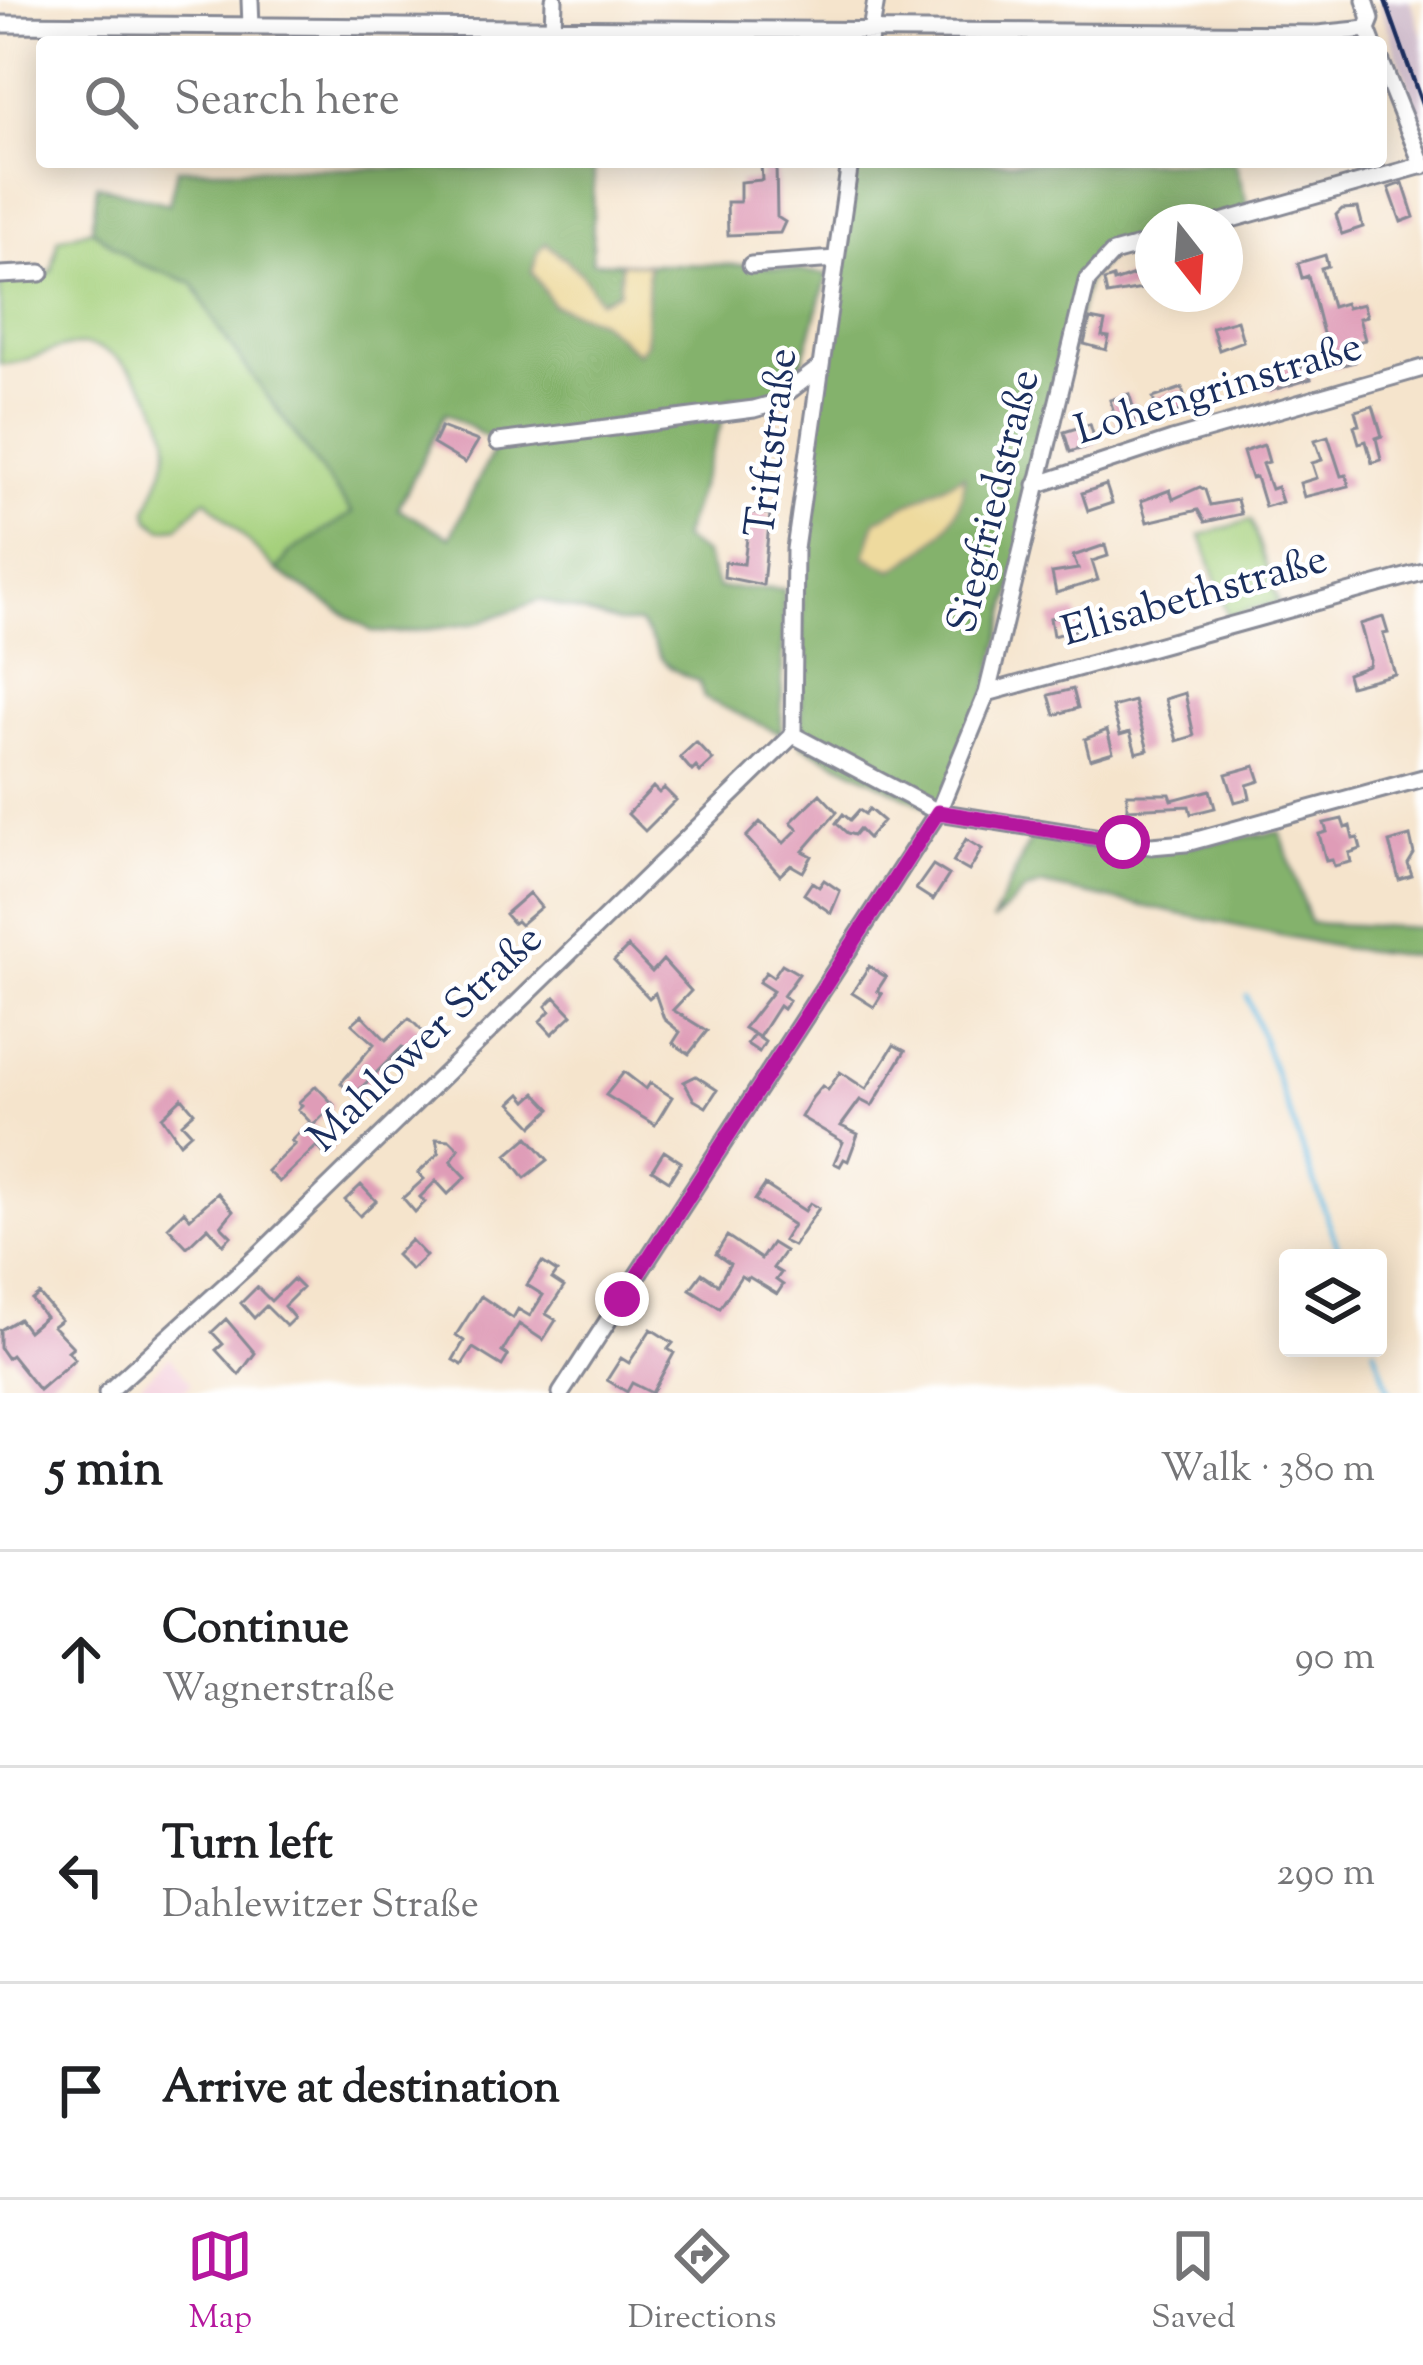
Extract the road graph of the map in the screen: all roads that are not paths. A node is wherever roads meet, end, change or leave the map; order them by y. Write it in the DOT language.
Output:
graph roads {
  1 [pos="250,0"];
  2 [pos="554,0"];
  3 [pos="877,0"];
  4 [pos="1365,0"];
  5 [pos="0,24"];
  6 [pos="250,26"];
  7 [pos="554,28"];
  8 [pos="870,36"];
  9 [pos="1370,36"];
  10 [pos="1387,77"];
  11 [pos="1423,165"];
  12 [pos="849,168"];
  13 [pos="1243,216"];
  14 [pos="1135,247"];
  15 [pos="836,260"];
  16 [pos="751,265"];
  17 [pos="41,273"];
  18 [pos="0,275"];
  19 [pos="1423,368"];
  20 [pos="818,369"];
  21 [pos="498,442"];
  22 [pos="1036,485"];
  23 [pos="1423,572"];
  24 [pos="987,694"];
  25 [pos="793,734"];
  26 [pos="1423,778"];
  27 [pos="938,812"];
  28 [pos="107,1393"];
  29 [pos="561,1393"];
  1 -- 6 [label="street"];
  2 -- 7 [label="street"];
  3 -- 8 [label="street"];
  4 -- 9 [label="street"];
  5 -- 6 [label="street"];
  6 -- 7 [label="street"];
  7 -- 8 [label="street"];
  8 -- 9 [label="street"];
  10 -- 11 [label="street"];
  11 -- 13 [label="street"];
  12 -- 15 [label="street, Triftstraße"];
  14 -- 22 [label="street, Siegfriedstraße"];
  15 -- 16 [label="street"];
  15 -- 20 [label="street, Triftstraße"];
  17 -- 18 [label="street"];
  19 -- 22 [label="street, Lohengrinstraße"];
  20 -- 21 [label="street"];
  20 -- 25 [label="street, Triftstraße"];
  22 -- 24 [label="street, Siegfriedstraße"];
  23 -- 24 [label="street, Elisabethstraße"];
  24 -- 27 [label="street, Siegfriedstraße"];
  25 -- 27 [label="street"];
  25 -- 28 [label="street, Mahlower Straße"];
  26 -- 27 [label="street"];
  27 -- 29 [label="street, Siegfriedstraße"];
}
